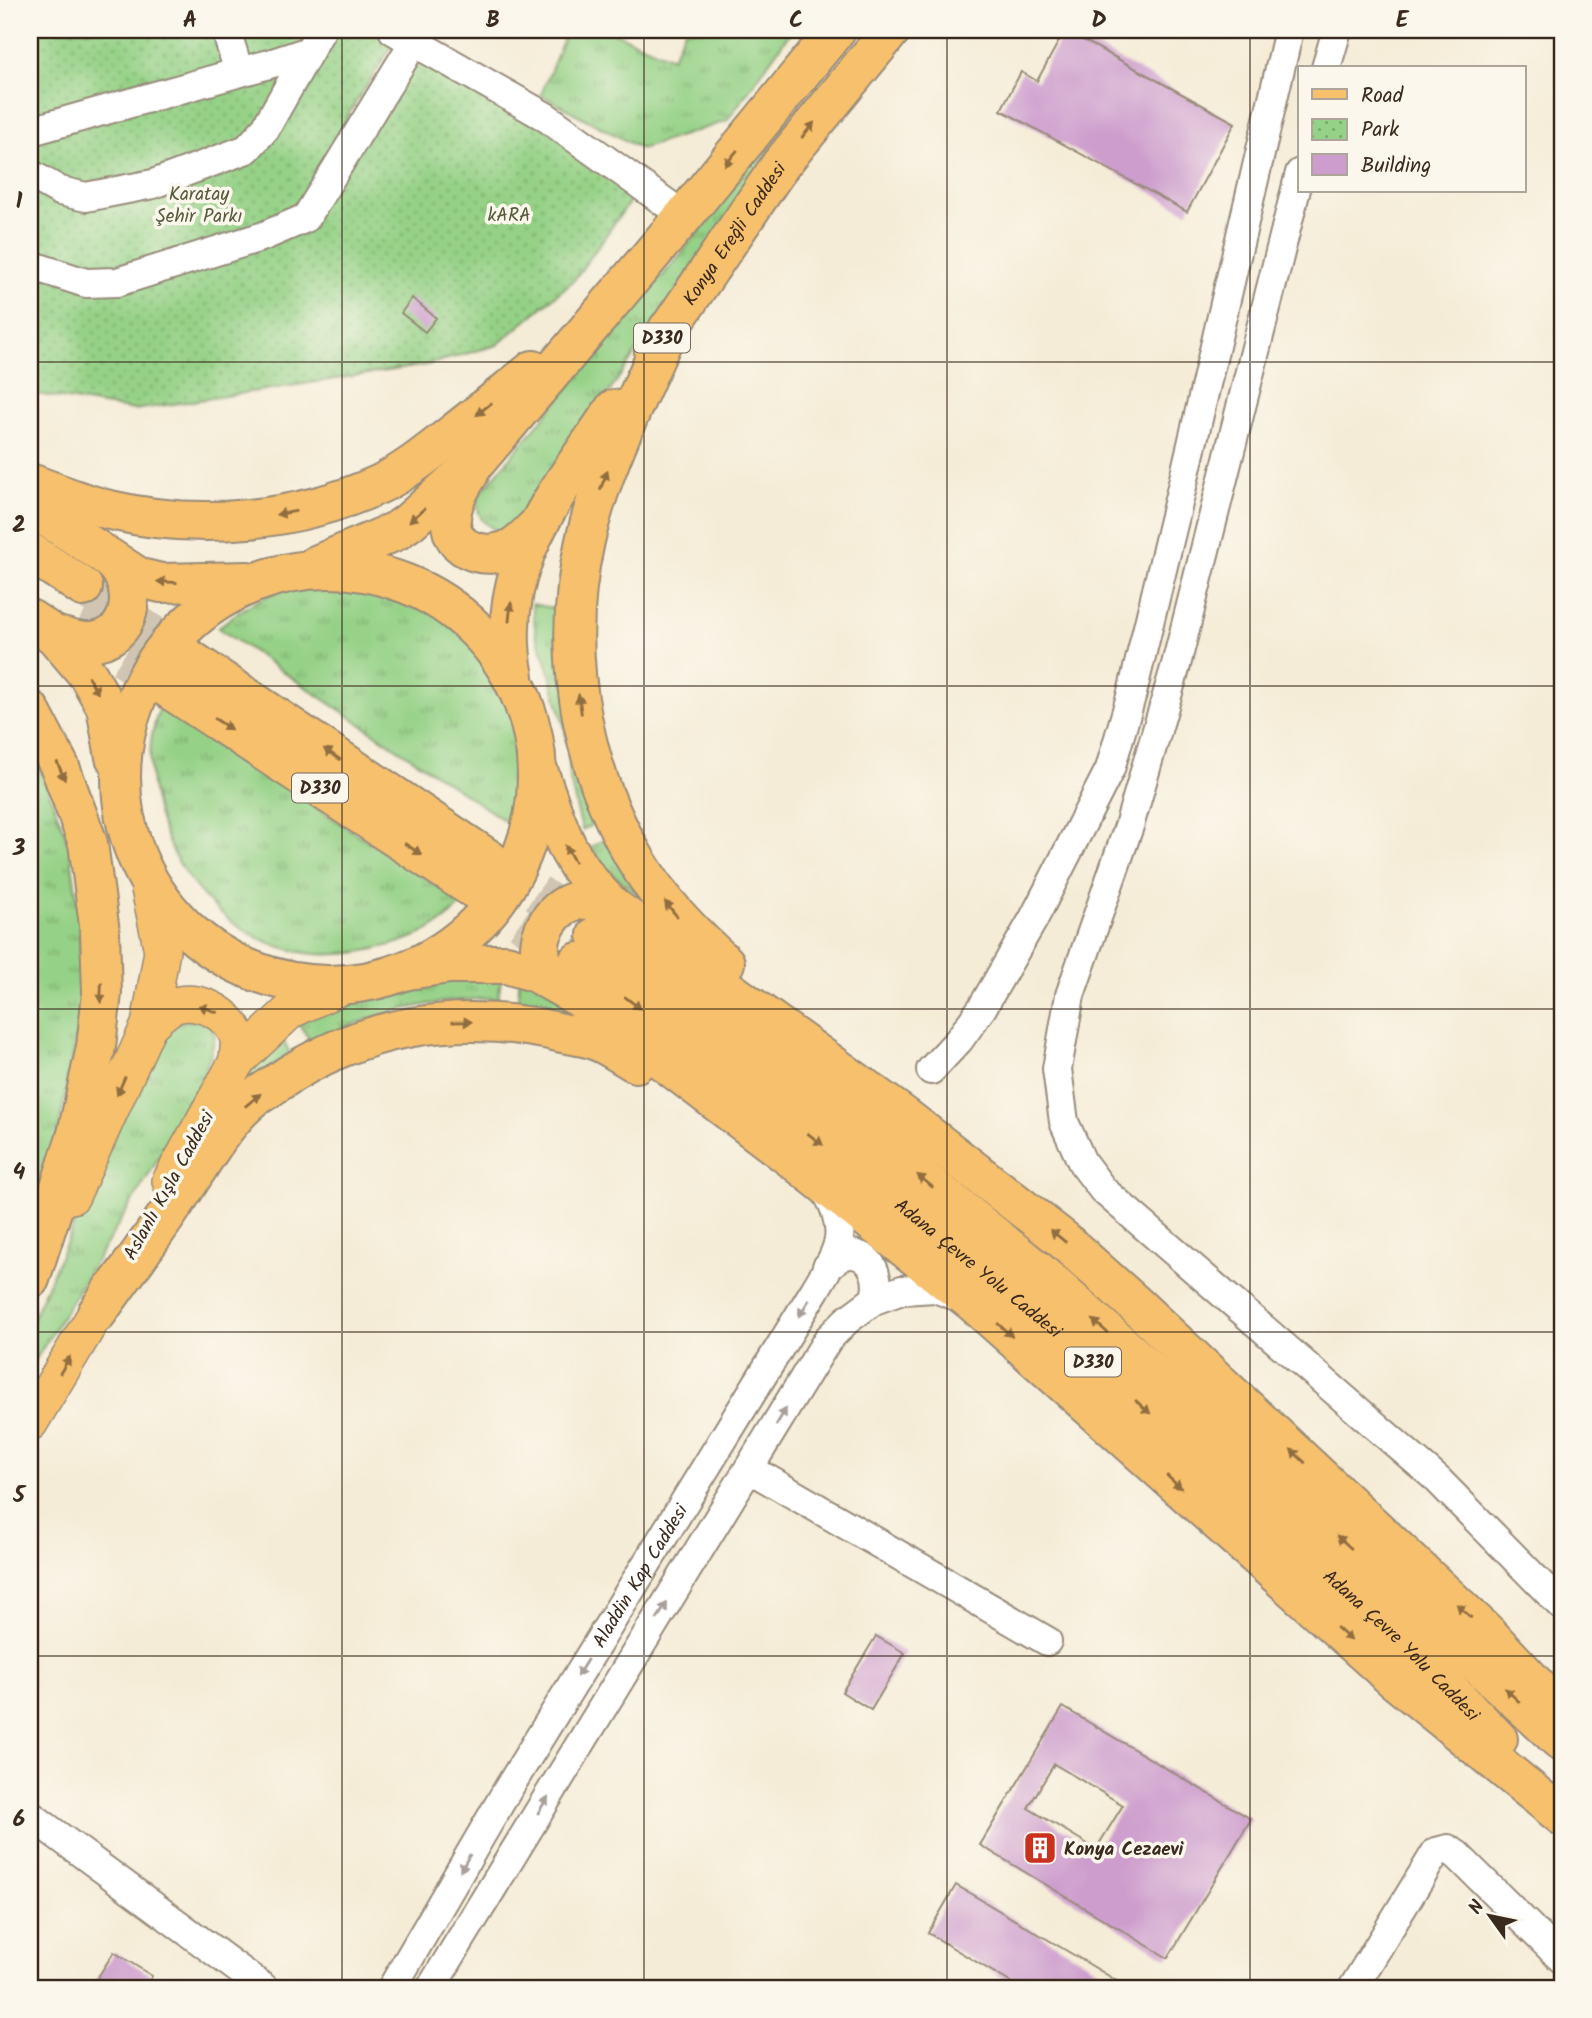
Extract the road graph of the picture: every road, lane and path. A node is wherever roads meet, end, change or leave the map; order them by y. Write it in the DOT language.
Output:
graph roads {
  1 [pos="226,30"];
  2 [pos="836,30"];
  3 [pos="891,30"];
  4 [pos="1289,30"];
  5 [pos="1338,30"];
  6 [pos="404,36"];
  7 [pos="315,40"];
  8 [pos="1327,66"];
  9 [pos="239,72"];
  10 [pos="30,125"];
  11 [pos="30,174"];
  12 [pos="1298,181"];
  13 [pos="684,216"];
  14 [pos="30,265"];
  15 [pos="595,321"];
  16 [pos="668,329"];
  17 [pos="475,463"];
  18 [pos="30,483"];
  19 [pos="30,506"];
  20 [pos="535,528"];
  21 [pos="30,552"];
  22 [pos="106,555"];
  23 [pos="304,570"];
  24 [pos="260,580"];
  25 [pos="30,596"];
  26 [pos="57,615"];
  27 [pos="176,672"];
  28 [pos="514,680"];
  29 [pos="30,710"];
  30 [pos="538,770"];
  31 [pos="125,819"];
  32 [pos="482,875"];
  33 [pos="147,879"];
  34 [pos="587,948"];
  35 [pos="408,970"];
  36 [pos="345,985"];
  37 [pos="149,1024"];
  38 [pos="237,1061"];
  39 [pos="931,1070"];
  40 [pos="905,1117"];
  41 [pos="751,1128"];
  42 [pos="799,1164"];
  43 [pos="827,1267"];
  44 [pos="30,1279"];
  45 [pos="30,1289"];
  46 [pos="874,1300"];
  47 [pos="974,1303"];
  48 [pos="97,1312"];
  49 [pos="30,1423"];
  50 [pos="750,1469"];
  51 [pos="1562,1606"];
  52 [pos="1047,1641"];
  53 [pos="1562,1713"];
  54 [pos="1562,1742"];
  55 [pos="1562,1814"];
  56 [pos="30,1815"];
  57 [pos="1562,1959"];
  58 [pos="264,1988"];
  59 [pos="392,1988"];
  60 [pos="431,1988"];
  61 [pos="1353,1988"];
  1 -- 9 [label="street"];
  2 -- 13 [label="highway, one-way"];
  16 -- 3 [label="highway, Konya Ereğli Caddesi / D330, one-way"];
  4 -- 39 [label="street"];
  5 -- 8 [label="street"];
  6 -- 13 [label="street"];
  6 -- 14 [label="street"];
  7 -- 9 [label="street"];
  7 -- 11 [label="street"];
  9 -- 10 [label="street"];
  12 -- 51 [label="street"];
  13 -- 15 [label="highway"];
  15 -- 17 [label="highway"];
  15 -- 18 [label="highway, one-way"];
  16 -- 20 [label="highway, Konya Ereğli Caddesi / D330"];
  40 -- 16 [label="highway, one-way"];
  17 -- 20 [label="highway"];
  17 -- 23 [label="highway, one-way"];
  19 -- 22 [label="highway"];
  28 -- 20 [label="highway, Konya Ereğli Caddesi / D330, one-way"];
  21 -- 26 [label="highway"];
  24 -- 22 [label="highway, one-way"];
  22 -- 26 [label="highway"];
  23 -- 24 [label="highway"];
  23 -- 28 [label="highway"];
  24 -- 31 [label="highway"];
  25 -- 26 [label="highway"];
  26 -- 31 [label="highway, one-way"];
  27 -- 32 [label="highway, D330"];
  28 -- 30 [label="highway"];
  29 -- 44 [label="highway, one-way"];
  34 -- 30 [label="highway, one-way"];
  30 -- 35 [label="highway"];
  31 -- 33 [label="highway"];
  33 -- 36 [label="highway"];
  33 -- 37 [label="main road"];
  34 -- 35 [label="highway"];
  34 -- 40 [label="highway"];
  34 -- 41 [label="highway"];
  54 -- 34 [label="highway, Adana Çevre Yolu Caddesi / D330, one-way"];
  34 -- 55 [label="highway, Adana Çevre Yolu Caddesi / D330, one-way"];
  35 -- 36 [label="highway"];
  36 -- 38 [label="main road, Aslanlı Kışla Caddesi"];
  38 -- 37 [label="main road, one-way"];
  37 -- 45 [label="main road, one-way"];
  38 -- 48 [label="main road, Aslanlı Kışla Caddesi"];
  53 -- 40 [label="highway, one-way"];
  41 -- 42 [label="highway"];
  48 -- 41 [label="highway, one-way"];
  42 -- 43 [label="street, Aladdin Kap Caddesi"];
  42 -- 47 [label="highway"];
  43 -- 46 [label="street"];
  43 -- 59 [label="street, Aladdin Kap Caddesi, one-way"];
  46 -- 47 [label="street, Aladdin Kap Caddesi"];
  50 -- 46 [label="street, Aladdin Kap Caddesi, one-way"];
  47 -- 55 [label="highway, one-way"];
  49 -- 48 [label="main road, Aslanlı Kışla Caddesi, one-way"];
  50 -- 52 [label="street"];
  60 -- 50 [label="street, Aladdin Kap Caddesi, one-way"];
  56 -- 58 [label="street"];
  57 -- 61 [label="street"];
}
